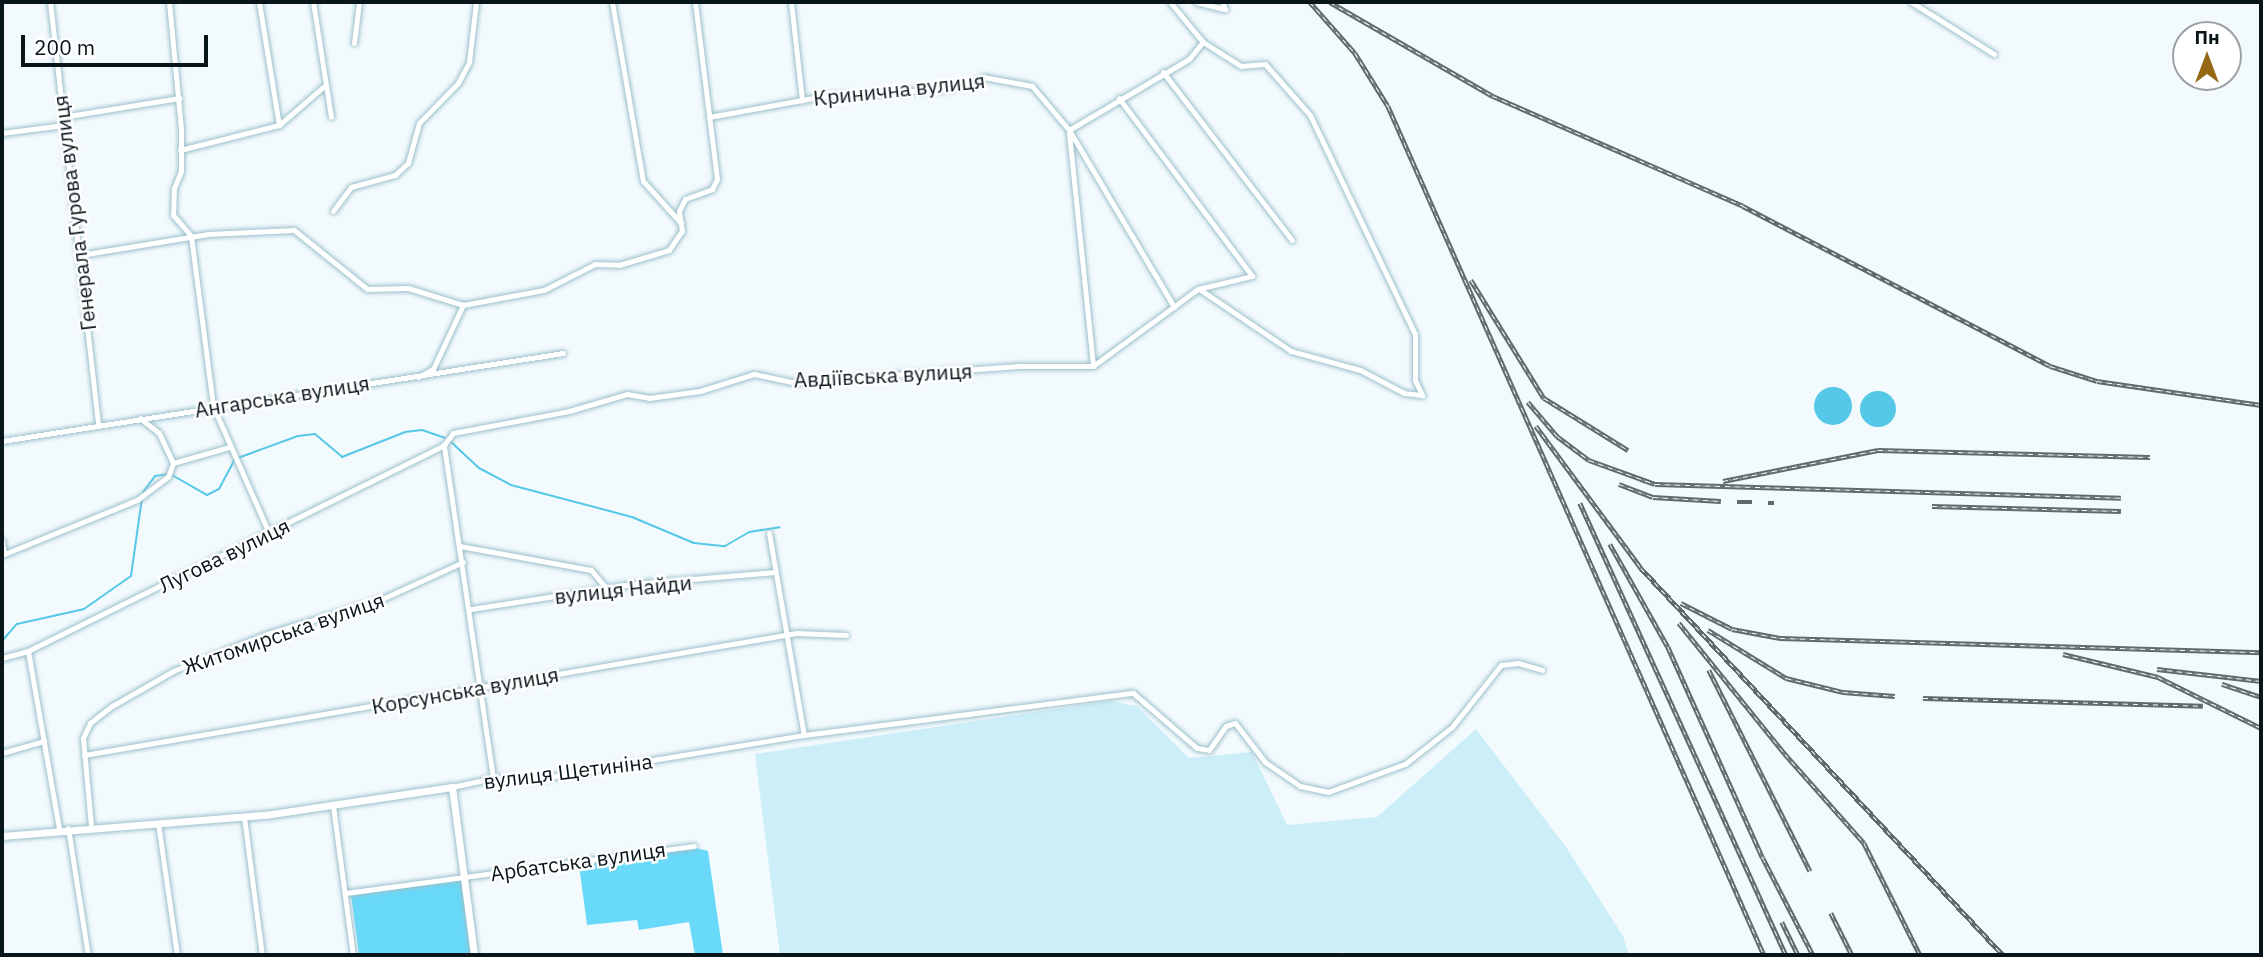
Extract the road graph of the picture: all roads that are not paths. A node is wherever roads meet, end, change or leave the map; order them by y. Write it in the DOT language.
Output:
graph roads {
  1 [pos="50,2"];
  2 [pos="169,2"];
  3 [pos="258,2"];
  4 [pos="313,2"];
  5 [pos="359,2"];
  6 [pos="476,2"];
  7 [pos="612,2"];
  8 [pos="695,2"];
  9 [pos="791,2"];
  10 [pos="1170,2"];
  11 [pos="1196,2"];
  12 [pos="1222,2"];
  13 [pos="1911,2"];
  14 [pos="1203,42"];
  15 [pos="354,43"];
  16 [pos="1994,54"];
  17 [pos="1163,72"];
  18 [pos="323,87"];
  19 [pos="179,98"];
  20 [pos="1119,98"];
  21 [pos="802,100"];
  22 [pos="62,117"];
  23 [pos="331,117"];
  24 [pos="709,117"];
  25 [pos="63,125"];
  26 [pos="279,125"];
  27 [pos="1069,130"];
  28 [pos="2,133"];
  29 [pos="180,150"];
  30 [pos="333,211"];
  31 [pos="681,223"];
  32 [pos="191,236"];
  33 [pos="1292,240"];
  34 [pos="80,255"];
  35 [pos="1198,289"];
  36 [pos="463,304"];
  37 [pos="1174,307"];
  38 [pos="563,353"];
  39 [pos="1094,366"];
  40 [pos="418,377"];
  41 [pos="213,406"];
  42 [pos="140,418"];
  43 [pos="98,425"];
  44 [pos="2,440"];
  45 [pos="444,445"];
  46 [pos="229,447"];
  47 [pos="172,466"];
  48 [pos="269,533"];
  49 [pos="769,533"];
  50 [pos="2,540"];
  51 [pos="460,546"];
  52 [pos="3,554"];
  53 [pos="463,562"];
  54 [pos="776,572"];
  55 [pos="606,587"];
  56 [pos="471,609"];
  57 [pos="846,635"];
  58 [pos="789,638"];
  59 [pos="28,651"];
  60 [pos="2,658"];
  61 [pos="1542,670"];
  62 [pos="482,685"];
  63 [pos="804,735"];
  64 [pos="44,741"];
  65 [pos="2,753"];
  66 [pos="84,755"];
  67 [pos="493,778"];
  68 [pos="452,787"];
  69 [pos="333,806"];
  70 [pos="244,817"];
  71 [pos="158,823"];
  72 [pos="91,825"];
  73 [pos="68,828"];
  74 [pos="59,830"];
  75 [pos="2,836"];
  76 [pos="694,846"];
  77 [pos="463,876"];
  78 [pos="346,893"];
  79 [pos="88,955"];
  80 [pos="177,955"];
  81 [pos="262,955"];
  82 [pos="353,955"];
  83 [pos="474,955"];
  1 -- 22 [label="street, Генерала Гурова вулиця"];
  2 -- 19 [label="street"];
  3 -- 26 [label="street"];
  4 -- 18 [label="street"];
  5 -- 15 [label="street"];
  6 -- 30 [label="street"];
  7 -- 31 [label="street"];
  8 -- 24 [label="street"];
  9 -- 21 [label="street"];
  10 -- 14 [label="street"];
  11 -- 12 [label="street"];
  13 -- 16 [label="street"];
  14 -- 17 [label="street"];
  14 -- 35 [label="street"];
  17 -- 20 [label="street"];
  17 -- 33 [label="street"];
  18 -- 23 [label="street"];
  18 -- 26 [label="street"];
  19 -- 22 [label="street"];
  19 -- 29 [label="street"];
  20 -- 27 [label="street"];
  20 -- 35 [label="street"];
  21 -- 24 [label="street, Кринична вулиця"];
  21 -- 27 [label="street, Кринична вулиця"];
  22 -- 25 [label="street, Генерала Гурова вулиця"];
  24 -- 31 [label="street"];
  25 -- 28 [label="street"];
  25 -- 34 [label="street, Генерала Гурова вулиця"];
  26 -- 29 [label="street"];
  27 -- 37 [label="street, Кринична вулиця"];
  27 -- 39 [label="street"];
  29 -- 32 [label="street"];
  31 -- 36 [label="street"];
  32 -- 34 [label="street"];
  32 -- 36 [label="street"];
  32 -- 41 [label="street"];
  34 -- 43 [label="street, Генерала Гурова вулиця"];
  35 -- 37 [label="street"];
  36 -- 40 [label="street"];
  37 -- 39 [label="street"];
  38 -- 40 [label="street, Ангарська вулиця"];
  39 -- 45 [label="street, Авдіївська вулиця"];
  40 -- 41 [label="street, Ангарська вулиця"];
  41 -- 42 [label="street, Ангарська вулиця"];
  41 -- 46 [label="street"];
  42 -- 43 [label="street, Ангарська вулиця"];
  42 -- 47 [label="street"];
  43 -- 44 [label="street, Ангарська вулиця"];
  45 -- 48 [label="street, Лугова вулиця"];
  45 -- 51 [label="street"];
  46 -- 47 [label="street"];
  46 -- 48 [label="street"];
  47 -- 52 [label="street"];
  48 -- 59 [label="street, Лугова вулиця"];
  49 -- 54 [label="street"];
  50 -- 52 [label="street"];
  51 -- 53 [label="street"];
  51 -- 55 [label="street"];
  53 -- 56 [label="street"];
  53 -- 66 [label="street, Житомирська вулиця"];
  54 -- 55 [label="street, вулиця Найди"];
  54 -- 58 [label="street"];
  55 -- 56 [label="street, вулиця Найди"];
  56 -- 62 [label="street"];
  57 -- 58 [label="street, Корсунська вулиця"];
  58 -- 62 [label="street, Корсунська вулиця"];
  58 -- 63 [label="street"];
  59 -- 60 [label="street, Лугова вулиця"];
  59 -- 64 [label="street"];
  61 -- 63 [label="street, вулиця Щетиніна"];
  62 -- 66 [label="street, Корсунська вулиця"];
  62 -- 67 [label="street"];
  63 -- 67 [label="street, вулиця Щетиніна"];
  64 -- 65 [label="street"];
  64 -- 74 [label="street"];
  66 -- 72 [label="street, Житомирська вулиця"];
  67 -- 68 [label="street, вулиця Щетиніна"];
  68 -- 69 [label="street, вулиця Щетиніна"];
  68 -- 77 [label="street"];
  69 -- 70 [label="street, вулиця Щетиніна"];
  69 -- 78 [label="street"];
  70 -- 71 [label="street, вулиця Щетиніна"];
  70 -- 81 [label="street"];
  71 -- 72 [label="street, вулиця Щетиніна"];
  71 -- 80 [label="street"];
  72 -- 73 [label="street, вулиця Щетиніна"];
  73 -- 74 [label="street, вулиця Щетиніна"];
  73 -- 79 [label="street"];
  74 -- 75 [label="street, вулиця Щетиніна"];
  76 -- 77 [label="street, Арбатська вулиця"];
  77 -- 78 [label="street, Арбатська вулиця"];
  77 -- 83 [label="street"];
  78 -- 82 [label="street"];
}
